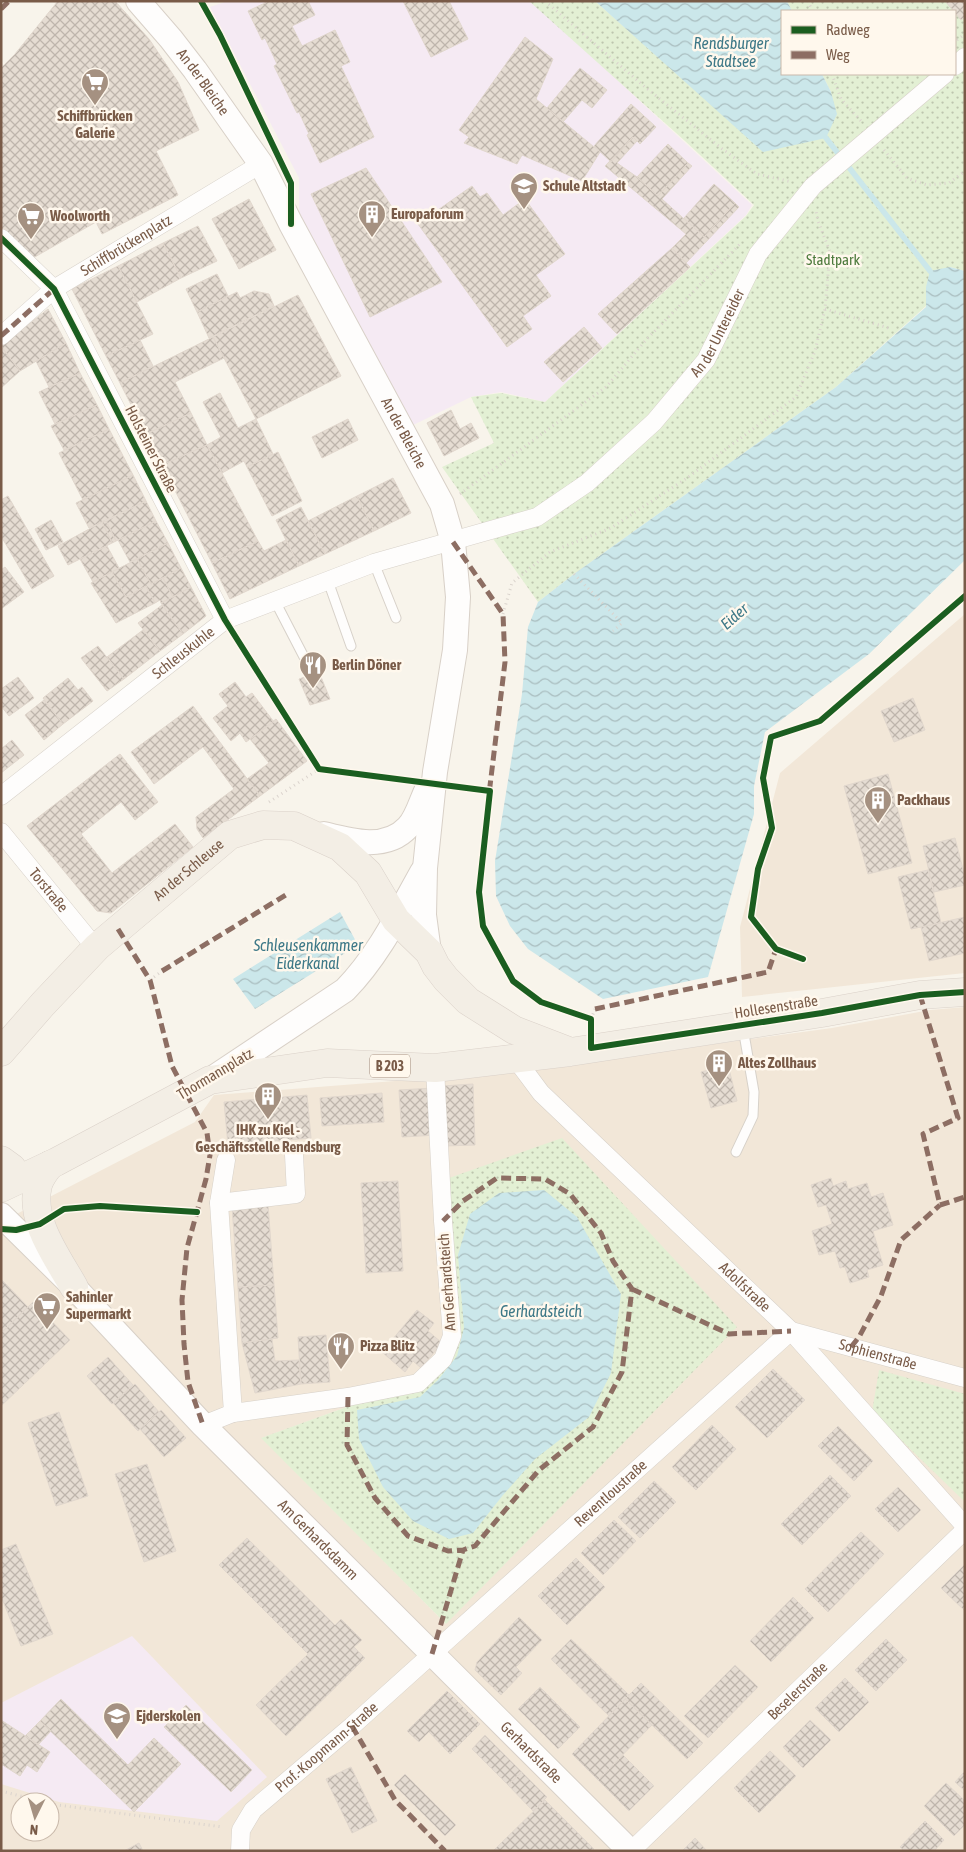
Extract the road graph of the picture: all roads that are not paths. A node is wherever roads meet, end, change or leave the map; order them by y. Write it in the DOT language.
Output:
graph roads {
  1 [pos="138,1"];
  2 [pos="944,75"];
  3 [pos="262,164"];
  4 [pos="1,238"];
  5 [pos="54,289"];
  6 [pos="1,336"];
  7 [pos="453,542"];
  8 [pos="374,563"];
  9 [pos="328,581"];
  10 [pos="275,601"];
  11 [pos="396,618"];
  12 [pos="225,620"];
  13 [pos="351,646"];
  14 [pos="304,657"];
  15 [pos="435,772"];
  16 [pos="1,796"];
  17 [pos="294,826"];
  18 [pos="1,832"];
  19 [pos="424,868"];
  20 [pos="396,920"];
  21 [pos="97,947"];
  22 [pos="429,952"];
  23 [pos="965,992"];
  24 [pos="742,1025"];
  25 [pos="1,1052"];
  26 [pos="570,1052"];
  27 [pos="515,1058"];
  28 [pos="435,1068"];
  29 [pos="210,1080"];
  30 [pos="736,1152"];
  31 [pos="294,1155"];
  32 [pos="226,1160"];
  33 [pos="53,1163"];
  34 [pos="4,1171"];
  35 [pos="219,1203"];
  36 [pos="1,1215"];
  37 [pos="74,1287"];
  38 [pos="790,1332"];
  39 [pos="965,1378"];
  40 [pos="233,1413"];
  41 [pos="203,1425"];
  42 [pos="965,1526"];
  43 [pos="965,1530"];
  44 [pos="432,1654"];
  45 [pos="240,1851"];
  46 [pos="630,1851"];
  1 -- 3 [label="main road, An der Bleiche"];
  2 -- 7 [label="street, An der Untereider"];
  3 -- 5 [label="street, Schiffbrückenplatz"];
  3 -- 7 [label="main road, An der Bleiche"];
  4 -- 5 [label="street"];
  5 -- 6 [label="street, Schiffbrückenplatz"];
  5 -- 12 [label="street, Holsteiner Straße"];
  7 -- 8 [label="street, Schleuskuhle"];
  7 -- 15 [label="main road, An der Bleiche"];
  8 -- 9 [label="street, Schleuskuhle"];
  8 -- 11 [label="lane"];
  9 -- 10 [label="street, Schleuskuhle"];
  9 -- 13 [label="lane"];
  10 -- 12 [label="street, Schleuskuhle"];
  10 -- 14 [label="lane"];
  12 -- 16 [label="street, Schleuskuhle"];
  15 -- 17 [label="main road"];
  15 -- 19 [label="main road, An der Bleiche"];
  17 -- 20 [label="main road, An der Schleuse"];
  17 -- 21 [label="main road, An der Schleuse"];
  18 -- 21 [label="street, Torstraße"];
  19 -- 20 [label="main road, An der Bleiche"];
  19 -- 22 [label="main road"];
  20 -- 22 [label="main road"];
  20 -- 29 [label="main road, Thormannplatz"];
  21 -- 25 [label="main road, An der Schleuse"];
  22 -- 26 [label="main road"];
  23 -- 24 [label="main road, Hollesenstraße / B 203"];
  24 -- 26 [label="main road, Hollesenstraße / B 203"];
  24 -- 30 [label="lane"];
  26 -- 27 [label="main road, B 203"];
  27 -- 28 [label="main road, B 203"];
  27 -- 38 [label="street, Adolfstraße"];
  28 -- 29 [label="main road, B 203"];
  28 -- 40 [label="street, Am Gerhardsteich"];
  29 -- 33 [label="main road, Thormannplatz / B 203"];
  31 -- 35 [label="street"];
  32 -- 35 [label="street"];
  33 -- 34 [label="main road, Thormannplatz / B 203"];
  33 -- 37 [label="main road"];
  35 -- 40 [label="street"];
  36 -- 37 [label="main road"];
  37 -- 41 [label="main road"];
  38 -- 39 [label="street, Sophienstraße"];
  38 -- 42 [label="street, Adolfstraße"];
  38 -- 44 [label="street, Reventloustraße"];
  40 -- 41 [label="street, Am Gerhardsteich"];
  41 -- 44 [label="main road, Am Gerhardsdamm"];
  43 -- 46 [label="street, Beselerstraße"];
  44 -- 45 [label="street, Prof.-Koopmann-Straße"];
  44 -- 46 [label="main road, Gerhardstraße"];
}
